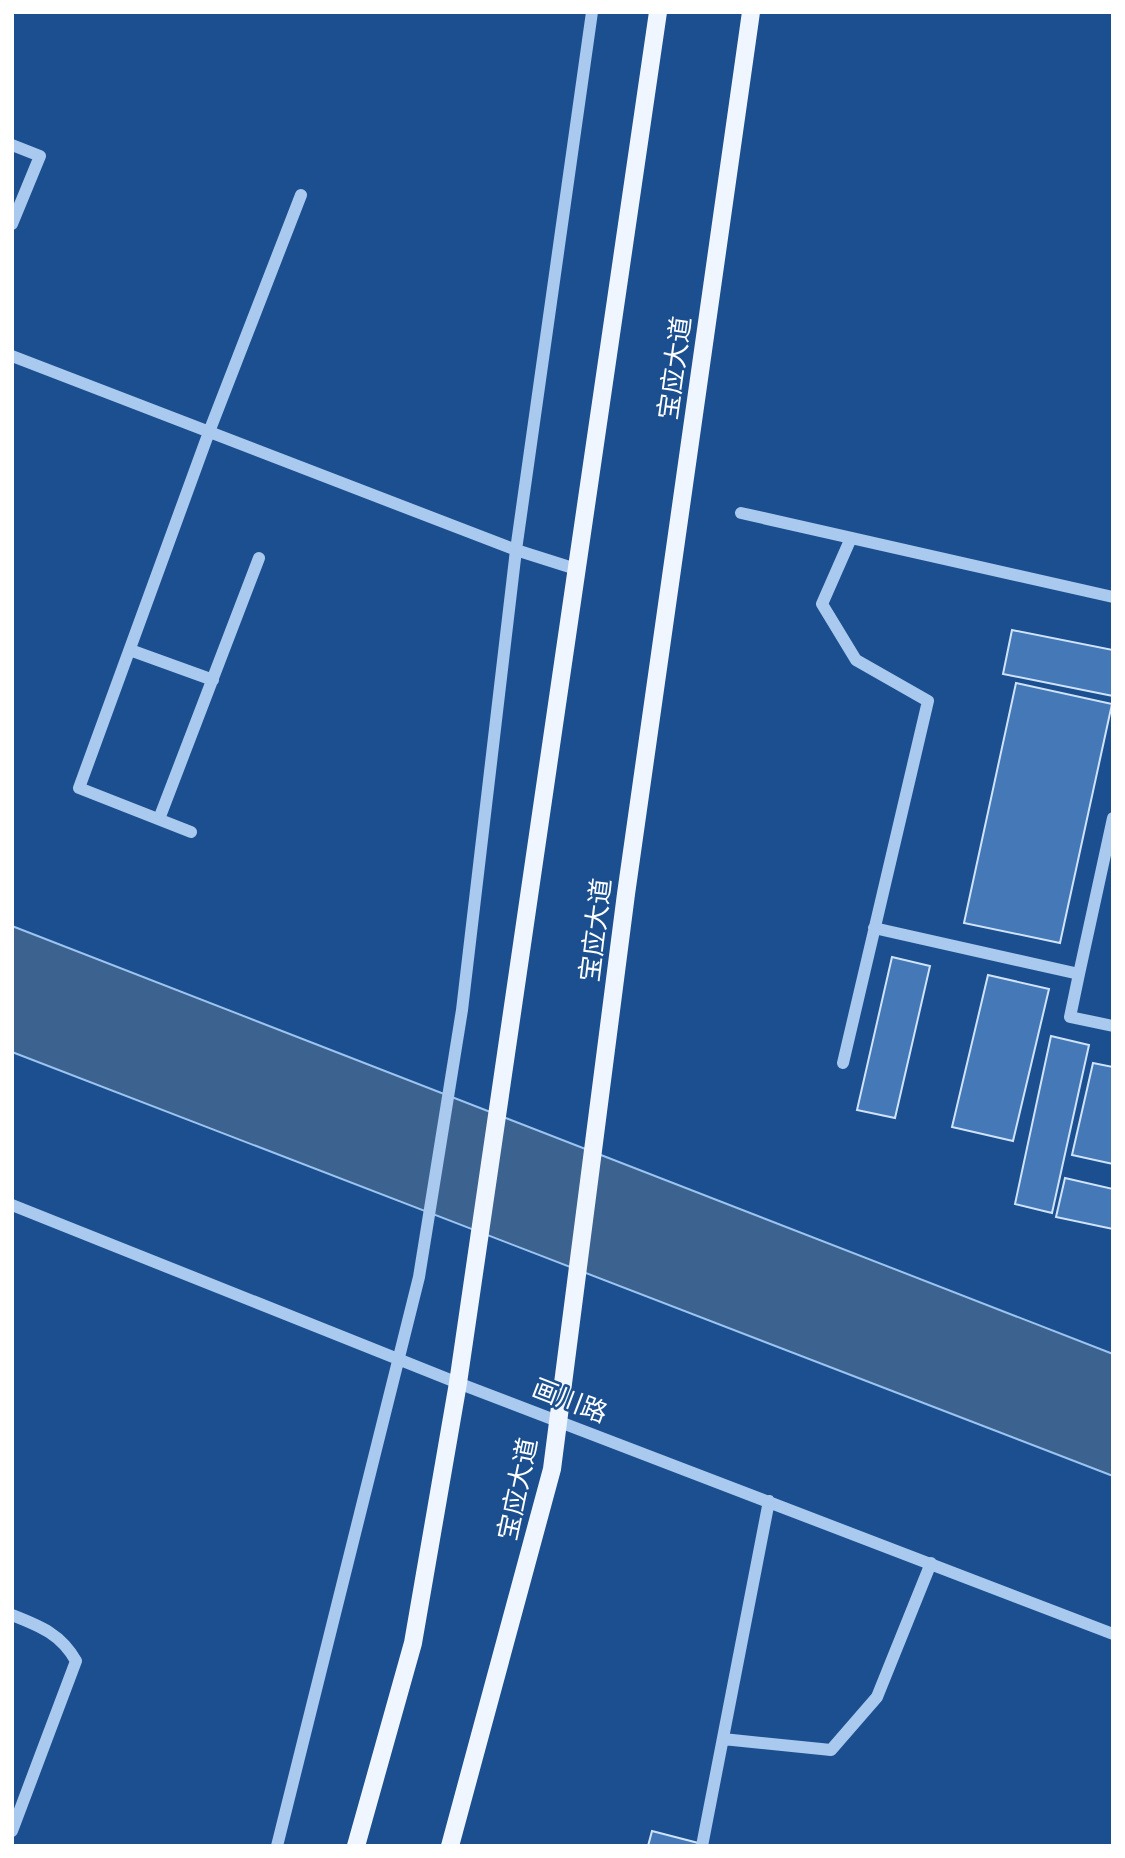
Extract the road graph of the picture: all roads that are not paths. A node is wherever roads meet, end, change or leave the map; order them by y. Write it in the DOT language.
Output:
graph roads {
  1 [pos="592,12"];
  2 [pos="658,12"];
  3 [pos="751,12"];
  4 [pos="12,145"];
  5 [pos="301,195"];
  6 [pos="12,224"];
  7 [pos="12,356"];
  8 [pos="209,432"];
  9 [pos="741,513"];
  10 [pos="851,538"];
  11 [pos="516,550"];
  12 [pos="259,558"];
  13 [pos="576,569"];
  14 [pos="1113,597"];
  15 [pos="130,650"];
  16 [pos="213,680"];
  17 [pos="1113,818"];
  18 [pos="159,819"];
  19 [pos="191,832"];
  20 [pos="874,928"];
  21 [pos="1079,974"];
  22 [pos="1113,1026"];
  23 [pos="843,1063"];
  24 [pos="12,1205"];
  25 [pos="401,1360"];
  26 [pos="458,1383"];
  27 [pos="557,1420"];
  28 [pos="769,1501"];
  29 [pos="931,1563"];
  30 [pos="12,1615"];
  31 [pos="1113,1634"];
  32 [pos="723,1739"];
  33 [pos="12,1831"];
  34 [pos="277,1846"];
  35 [pos="356,1846"];
  36 [pos="450,1846"];
  37 [pos="702,1846"];
  1 -- 11 [label="street"];
  2 -- 13 [label="main road"];
  3 -- 27 [label="main road, 宝应大道"];
  4 -- 6 [label="street"];
  5 -- 8 [label="street"];
  7 -- 8 [label="street"];
  8 -- 11 [label="street"];
  8 -- 15 [label="street"];
  9 -- 10 [label="street"];
  10 -- 14 [label="street"];
  10 -- 20 [label="street"];
  11 -- 13 [label="street"];
  11 -- 25 [label="street"];
  12 -- 16 [label="street"];
  13 -- 26 [label="main road"];
  15 -- 16 [label="street"];
  15 -- 18 [label="street"];
  16 -- 18 [label="street"];
  17 -- 21 [label="street"];
  18 -- 19 [label="street"];
  20 -- 21 [label="street"];
  20 -- 23 [label="street"];
  21 -- 22 [label="street"];
  24 -- 25 [label="street, 画川路"];
  25 -- 26 [label="street, 画川路"];
  25 -- 34 [label="street"];
  26 -- 27 [label="street, 画川路"];
  26 -- 35 [label="main road"];
  27 -- 28 [label="street, 画川路"];
  27 -- 36 [label="main road, 宝应大道"];
  28 -- 29 [label="street, 画川路"];
  28 -- 32 [label="street"];
  29 -- 31 [label="street, 画川路"];
  29 -- 32 [label="street"];
  30 -- 33 [label="street"];
  32 -- 37 [label="street"];
}
